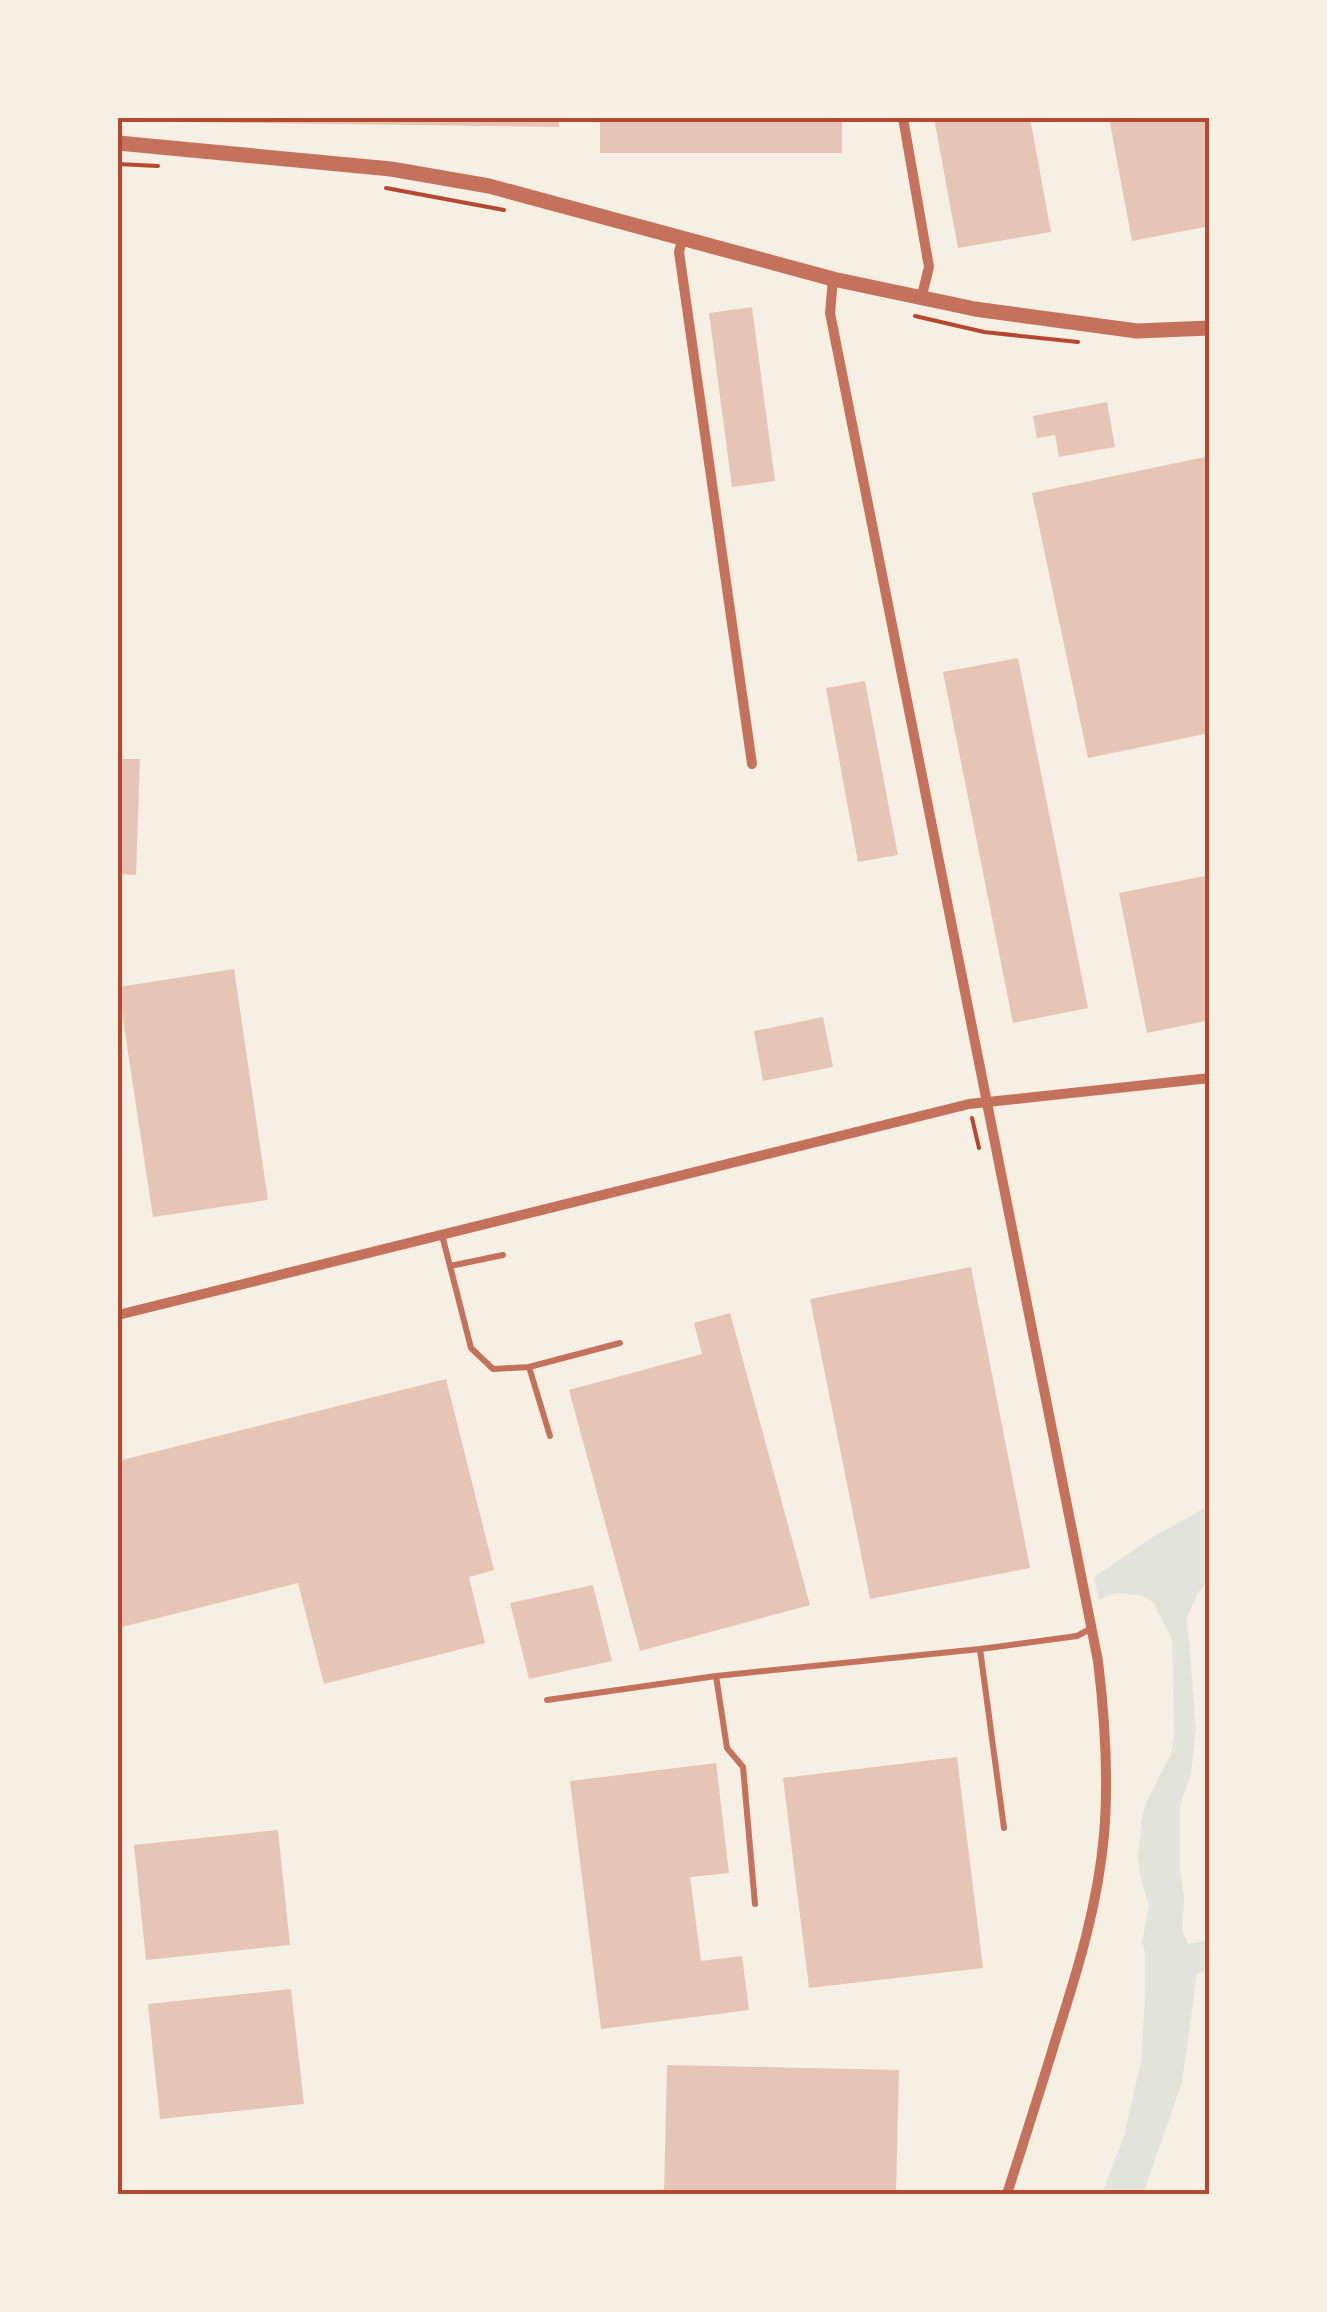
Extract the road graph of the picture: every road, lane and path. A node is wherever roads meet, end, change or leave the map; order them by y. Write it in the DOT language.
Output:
graph roads {
  1 [pos="903,118"];
  2 [pos="118,143"];
  3 [pos="682,238"];
  4 [pos="833,279"];
  5 [pos="921,299"];
  6 [pos="1210,328"];
  7 [pos="752,764"];
  8 [pos="1210,1078"];
  9 [pos="986,1101"];
  10 [pos="442,1235"];
  11 [pos="503,1256"];
  12 [pos="450,1266"];
  13 [pos="118,1316"];
  14 [pos="620,1343"];
  15 [pos="528,1367"];
  16 [pos="550,1436"];
  17 [pos="1090,1629"];
  18 [pos="980,1649"];
  19 [pos="716,1676"];
  20 [pos="547,1700"];
  21 [pos="1004,1828"];
  22 [pos="755,1904"];
  23 [pos="1007,2194"];
  1 -- 5 [label="street"];
  2 -- 3 [label="street"];
  3 -- 4 [label="street"];
  3 -- 7 [label="street"];
  4 -- 5 [label="street"];
  4 -- 9 [label="street"];
  5 -- 6 [label="street"];
  8 -- 9 [label="street"];
  9 -- 10 [label="street"];
  9 -- 17 [label="street"];
  10 -- 12 [label="lane"];
  10 -- 13 [label="street"];
  11 -- 12 [label="lane"];
  12 -- 15 [label="lane"];
  14 -- 15 [label="lane"];
  15 -- 16 [label="lane"];
  17 -- 18 [label="lane"];
  17 -- 23 [label="street"];
  18 -- 19 [label="lane"];
  18 -- 21 [label="lane"];
  19 -- 20 [label="lane"];
  19 -- 22 [label="lane"];
}
